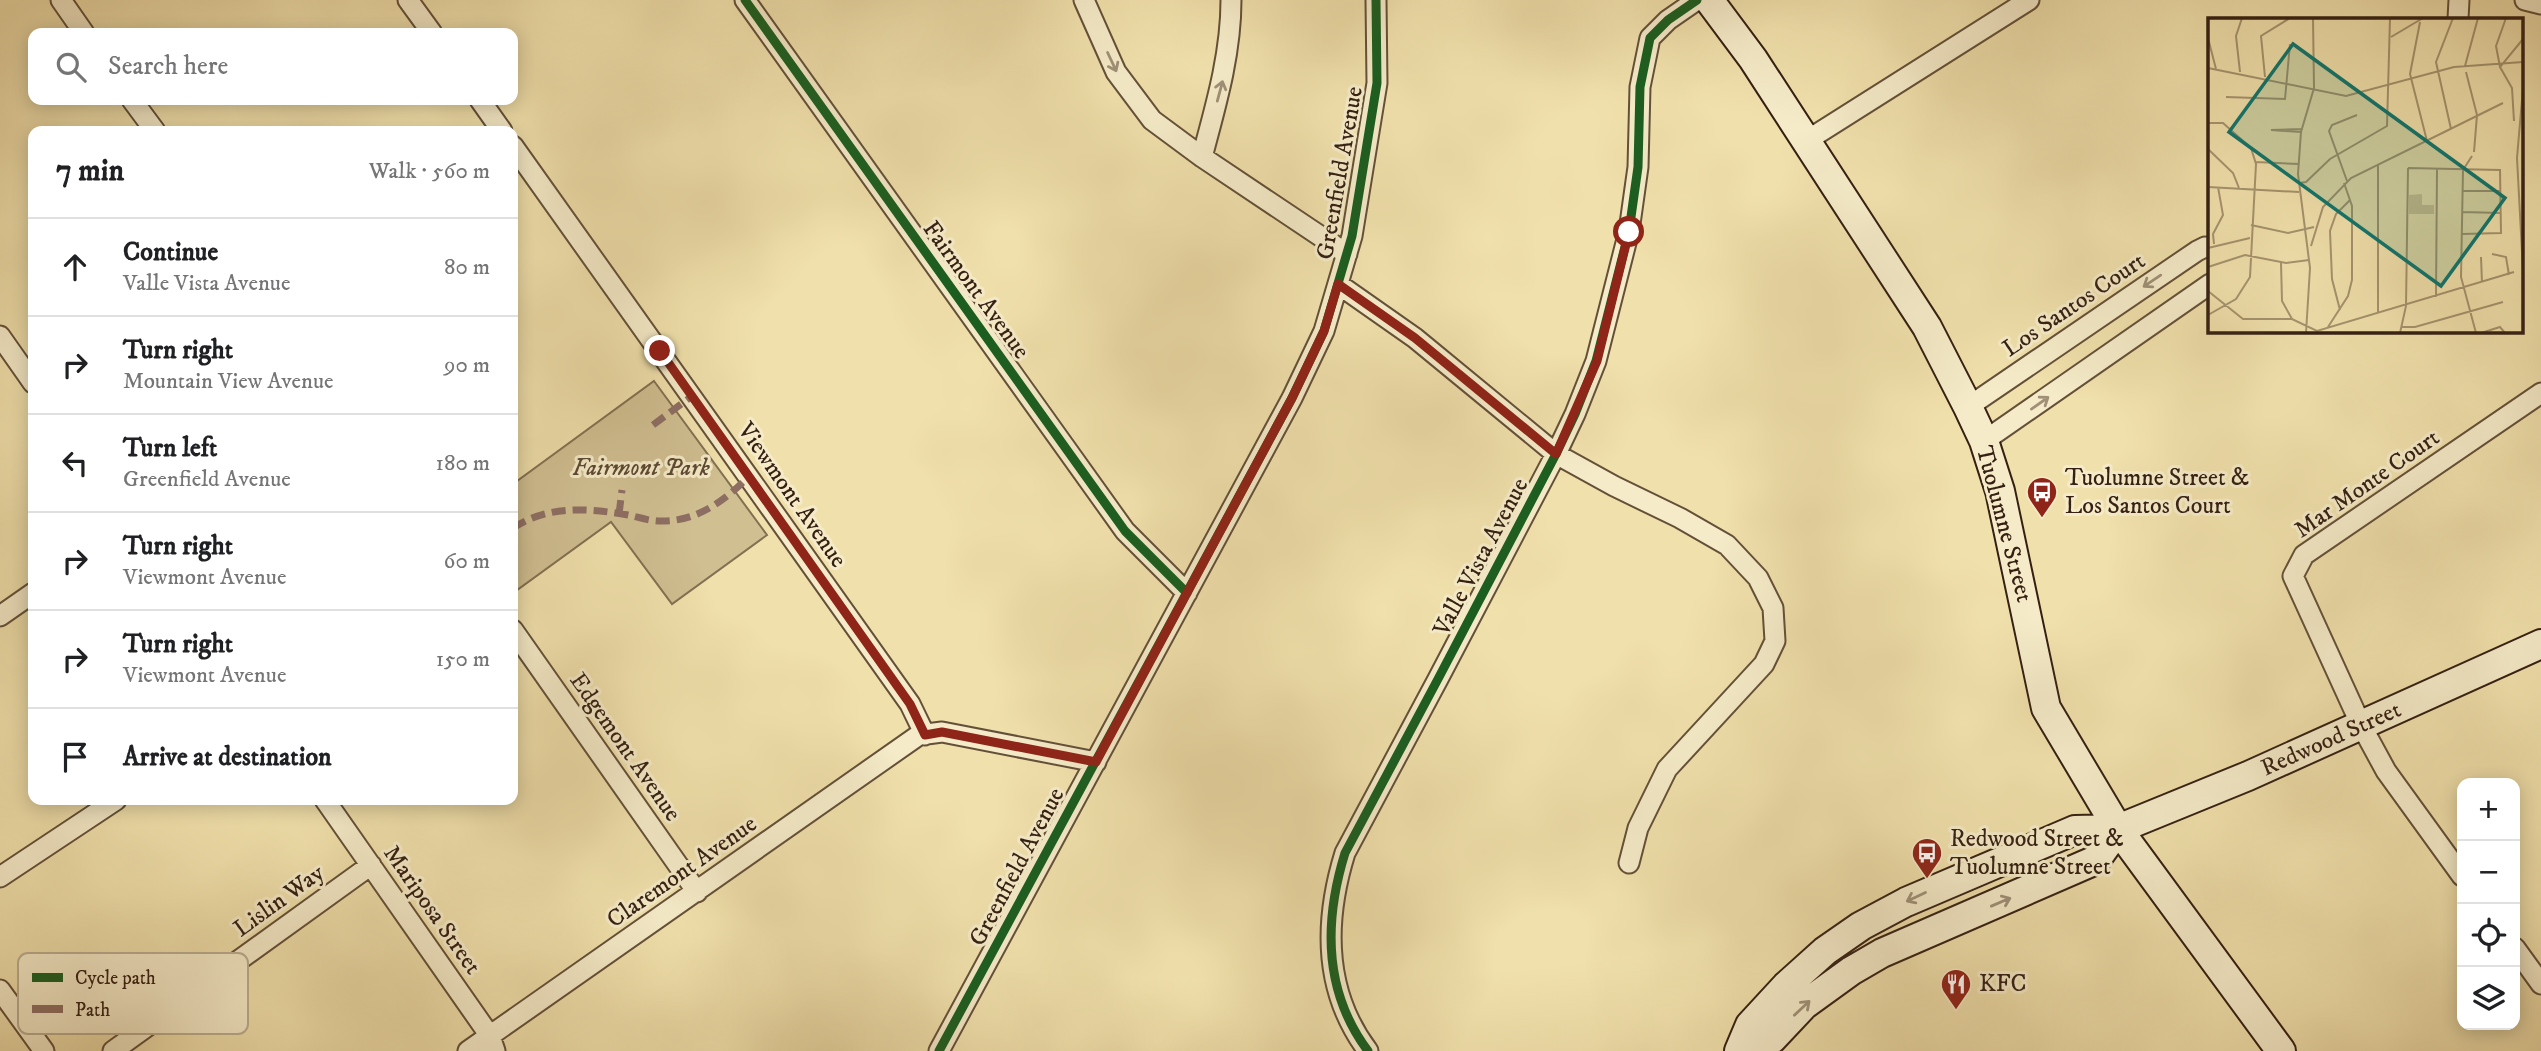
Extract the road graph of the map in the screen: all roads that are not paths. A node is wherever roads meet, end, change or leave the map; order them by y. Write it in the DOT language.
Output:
graph roads {
  1 [pos="61,0"];
  2 [pos="408,0"];
  3 [pos="745,0"];
  4 [pos="1084,0"];
  5 [pos="1231,0"];
  6 [pos="1376,0"];
  7 [pos="1697,0"];
  8 [pos="1709,0"];
  9 [pos="2029,0"];
  10 [pos="2459,0"];
  11 [pos="2525,0"];
  12 [pos="2541,4"];
  13 [pos="2458,18"];
  14 [pos="81,28"];
  15 [pos="428,28"];
  16 [pos="136,105"];
  17 [pos="484,105"];
  18 [pos="151,126"];
  19 [pos="498,126"];
  20 [pos="1806,141"];
  21 [pos="518,153"];
  22 [pos="1202,157"];
  23 [pos="2208,248"];
  24 [pos="1347,254"];
  25 [pos="1338,284"];
  26 [pos="2208,286"];
  27 [pos="0,336"];
  28 [pos="28,376"];
  29 [pos="2541,393"];
  30 [pos="1968,407"];
  31 [pos="1984,441"];
  32 [pos="1556,454"];
  33 [pos="1187,593"];
  34 [pos="28,596"];
  35 [pos="0,616"];
  36 [pos="518,637"];
  37 [pos="2541,644"];
  38 [pos="2361,725"];
  39 [pos="925,735"];
  40 [pos="1096,762"];
  41 [pos="108,805"];
  42 [pos="329,805"];
  43 [pos="2118,828"];
  44 [pos="1629,863"];
  45 [pos="371,865"];
  46 [pos="2457,869"];
  47 [pos="0,877"];
  48 [pos="697,892"];
  49 [pos="248,954"];
  50 [pos="2520,955"];
  51 [pos="2541,984"];
  52 [pos="0,990"];
  53 [pos="18,1015"];
  54 [pos="32,1034"];
  55 [pos="137,1034"];
  56 [pos="492,1043"];
  57 [pos="44,1051"];
  58 [pos="113,1051"];
  59 [pos="468,1051"];
  60 [pos="939,1051"];
  61 [pos="1368,1051"];
  62 [pos="1738,1051"];
  63 [pos="1750,1051"];
  64 [pos="2281,1051"];
  1 -- 14 [label="street"];
  2 -- 15 [label="street"];
  3 -- 33 [label="street, Fairmont Avenue"];
  4 -- 22 [label="street, one-way"];
  22 -- 5 [label="street, one-way"];
  6 -- 24 [label="street, Greenfield Avenue"];
  7 -- 32 [label="street, Valle Vista Avenue"];
  8 -- 20 [label="main road, Tuolumne Street"];
  9 -- 20 [label="street"];
  10 -- 13 [label="street"];
  11 -- 12 [label="street"];
  16 -- 18 [label="street"];
  17 -- 19 [label="street"];
  20 -- 30 [label="main road, Tuolumne Street"];
  21 -- 39 [label="street, Viewmont Avenue"];
  22 -- 24 [label="street"];
  23 -- 30 [label="street, Los Santos Court, one-way"];
  24 -- 25 [label="street, Greenfield Avenue"];
  25 -- 32 [label="street"];
  25 -- 33 [label="street, Greenfield Avenue"];
  31 -- 26 [label="street, one-way"];
  27 -- 28 [label="street"];
  29 -- 38 [label="street, Mar Monte Court"];
  30 -- 31 [label="main road, Tuolumne Street"];
  31 -- 43 [label="main road, Tuolumne Street"];
  32 -- 44 [label="street"];
  32 -- 61 [label="street, Valle Vista Avenue"];
  33 -- 40 [label="street, Greenfield Avenue"];
  34 -- 35 [label="street"];
  36 -- 48 [label="street, Edgemont Avenue"];
  37 -- 38 [label="main road, Redwood Street"];
  38 -- 43 [label="main road, Redwood Street"];
  38 -- 46 [label="street"];
  39 -- 40 [label="street"];
  39 -- 48 [label="street, Claremont Avenue"];
  40 -- 60 [label="street, Greenfield Avenue"];
  41 -- 47 [label="street"];
  42 -- 45 [label="street, Mariposa Street"];
  43 -- 62 [label="main road, Redwood Street, one-way"];
  63 -- 43 [label="main road, one-way"];
  43 -- 64 [label="main road, Tuolumne Street"];
  45 -- 49 [label="street, Lislin Way"];
  45 -- 56 [label="street, Mariposa Street"];
  48 -- 56 [label="street, Claremont Avenue"];
  50 -- 51 [label="street"];
  52 -- 53 [label="street"];
  54 -- 57 [label="street"];
  55 -- 58 [label="street, Lislin Way"];
  56 -- 59 [label="street, Claremont Avenue"];
}
